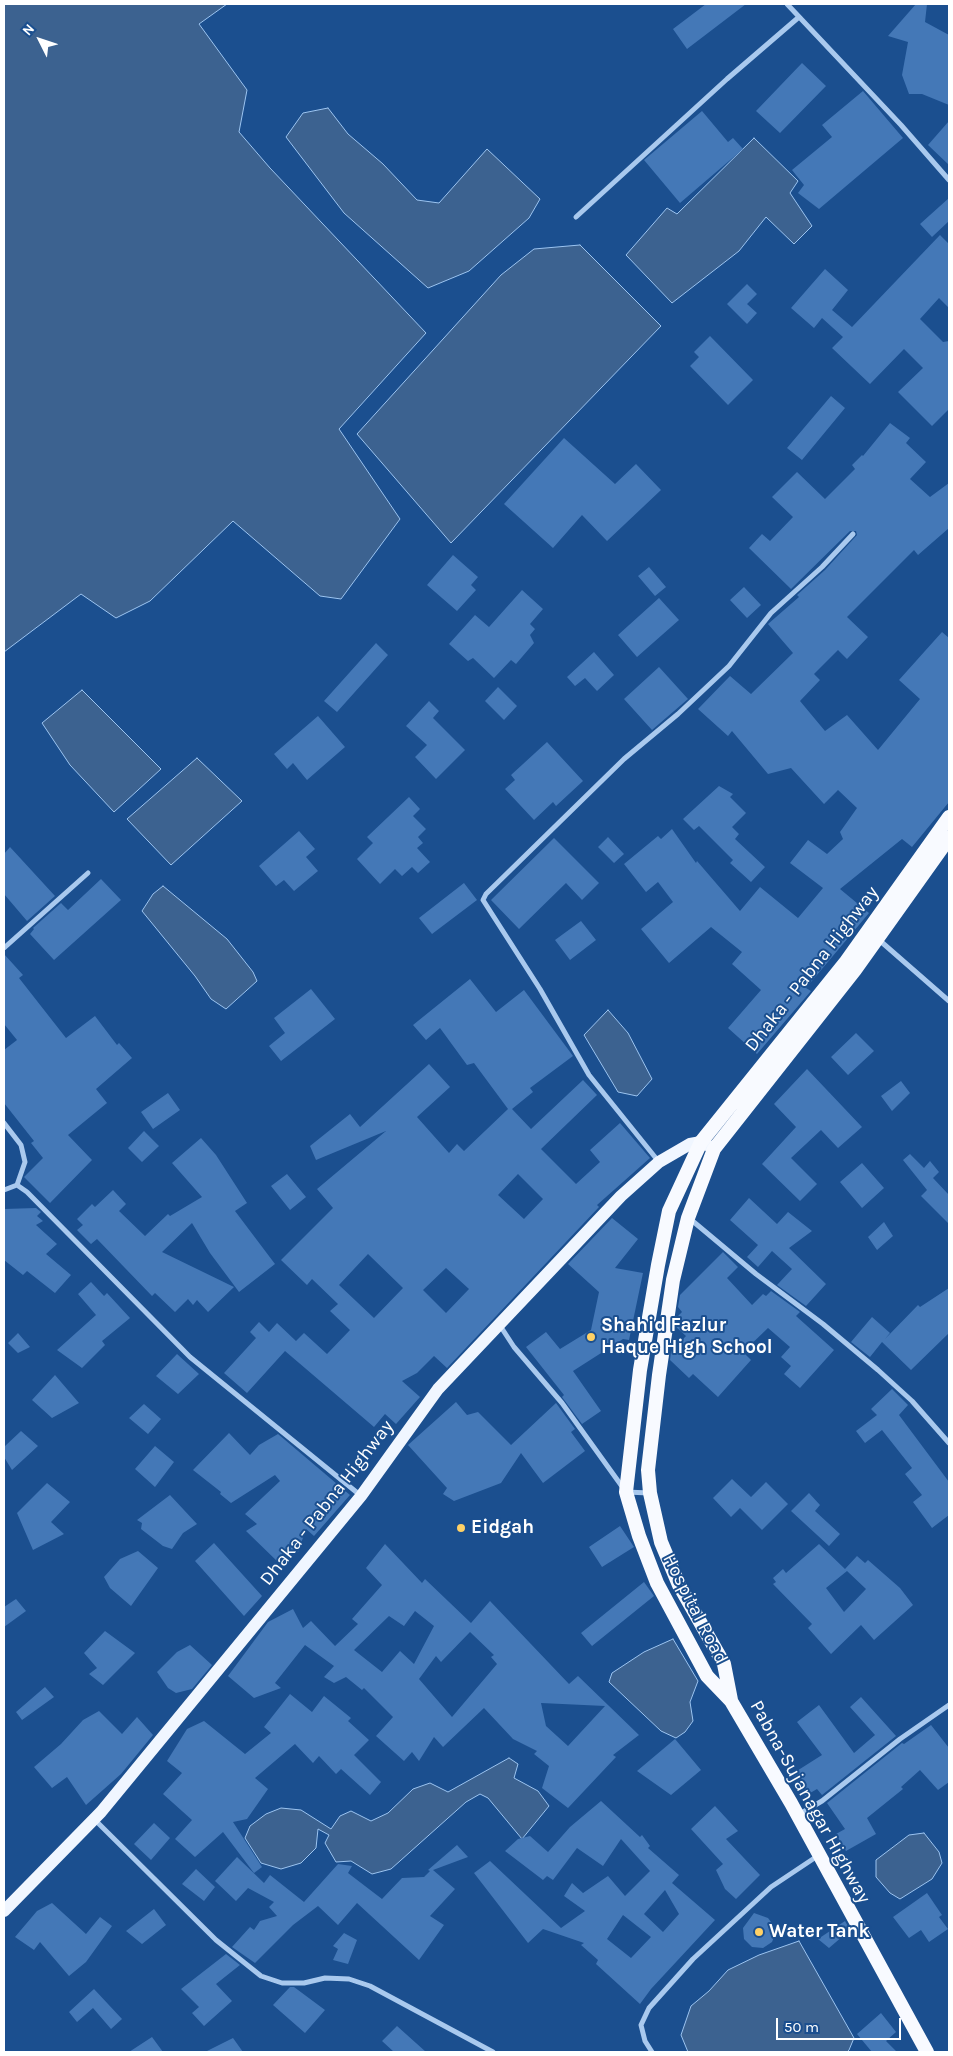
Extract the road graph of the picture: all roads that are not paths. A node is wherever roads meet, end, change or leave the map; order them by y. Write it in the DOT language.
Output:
graph roads {
  1 [pos="787,4"];
  2 [pos="799,17"];
  3 [pos="949,180"];
  4 [pos="576,217"];
  5 [pos="853,534"];
  6 [pos="949,817"];
  7 [pos="948,842"];
  8 [pos="88,873"];
  9 [pos="878,938"];
  10 [pos="4,948"];
  11 [pos="949,1001"];
  12 [pos="4,1123"];
  13 [pos="700,1142"];
  14 [pos="714,1149"];
  15 [pos="660,1162"];
  16 [pos="17,1185"];
  17 [pos="4,1190"];
  18 [pos="688,1218"];
  19 [pos="499,1324"];
  20 [pos="949,1443"];
  21 [pos="626,1492"];
  22 [pos="650,1493"];
  23 [pos="360,1496"];
  24 [pos="731,1701"];
  25 [pos="949,1706"];
  26 [pos="797,1815"];
  27 [pos="94,1818"];
  28 [pos="819,1855"];
  29 [pos="4,1911"];
  30 [pos="493,2052"];
  31 [pos="652,2052"];
  32 [pos="927,2052"];
  1 -- 2 [label="street"];
  2 -- 3 [label="street"];
  2 -- 4 [label="street"];
  5 -- 15 [label="street"];
  6 -- 13 [label="highway, Dhaka - Pabna Highway"];
  7 -- 9 [label="highway, Dhaka - Pabna Highway"];
  8 -- 10 [label="street"];
  9 -- 11 [label="street"];
  9 -- 14 [label="highway, Dhaka - Pabna Highway"];
  12 -- 16 [label="street"];
  13 -- 14 [label="main road"];
  13 -- 15 [label="main road, Dhaka - Pabna Highway"];
  13 -- 21 [label="highway, Hospital Road"];
  14 -- 18 [label="highway, Hospital Road"];
  15 -- 19 [label="main road, Dhaka - Pabna Highway"];
  16 -- 17 [label="street"];
  16 -- 23 [label="street"];
  18 -- 20 [label="street"];
  18 -- 22 [label="highway, Hospital Road"];
  19 -- 21 [label="street"];
  19 -- 23 [label="main road, Dhaka - Pabna Highway"];
  21 -- 22 [label="street"];
  21 -- 24 [label="highway, Hospital Road"];
  22 -- 24 [label="highway, Hospital Road"];
  23 -- 27 [label="main road, Dhaka - Pabna Highway"];
  24 -- 26 [label="highway, Pabna-Sujanagar Highway"];
  25 -- 26 [label="street"];
  26 -- 28 [label="highway, Pabna-Sujanagar Highway"];
  27 -- 29 [label="main road, Dhaka - Pabna Highway"];
  27 -- 30 [label="street"];
  28 -- 31 [label="street"];
  28 -- 32 [label="highway, Pabna-Sujanagar Highway"];
}
